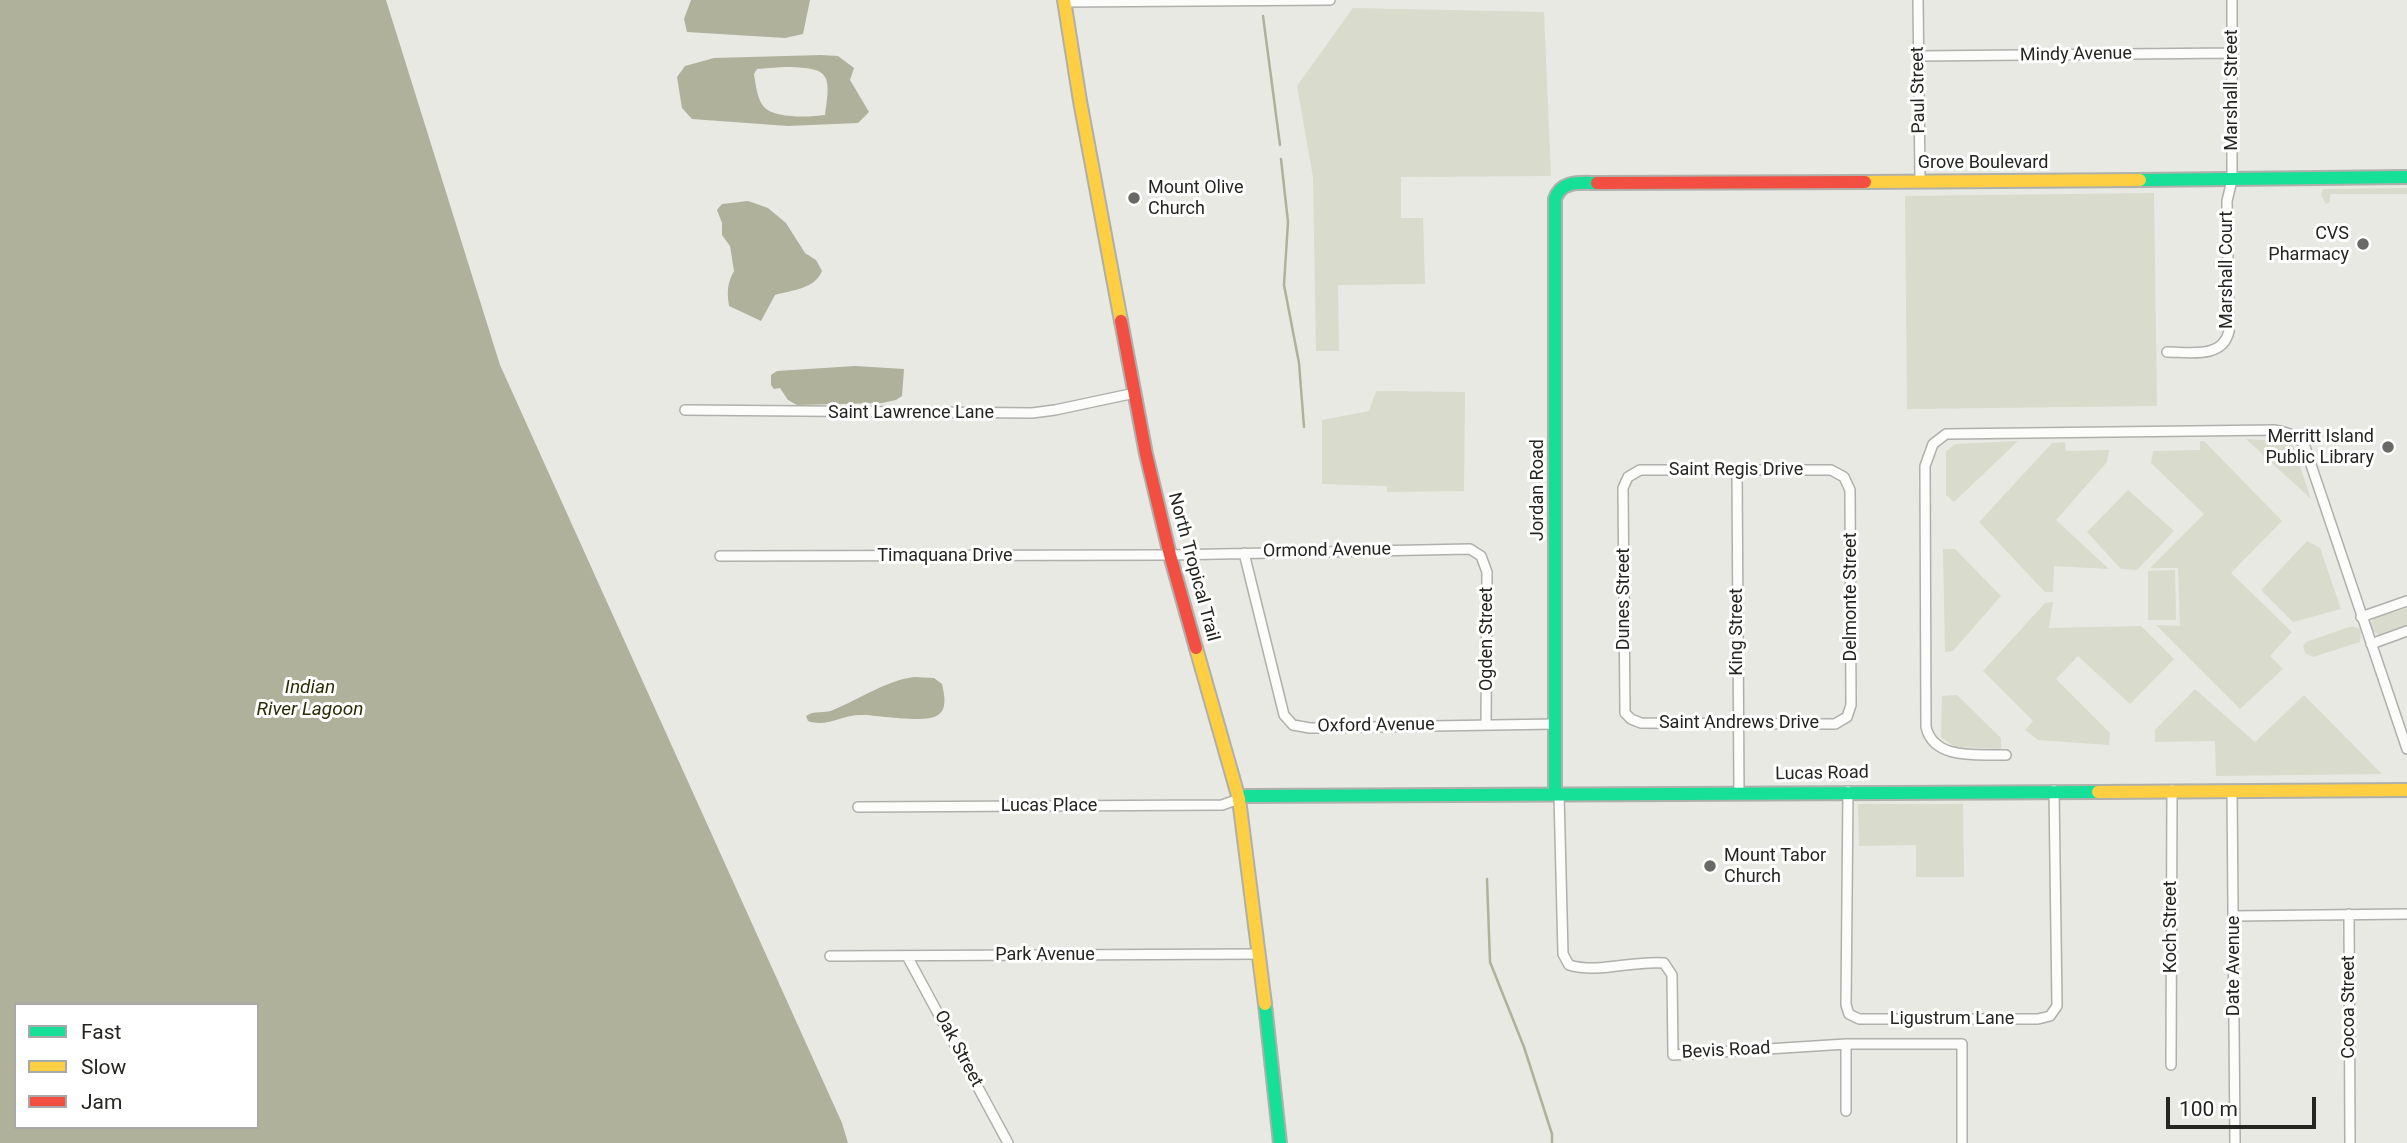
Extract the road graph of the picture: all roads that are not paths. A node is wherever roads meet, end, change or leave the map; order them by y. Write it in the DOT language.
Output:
graph roads {
  1 [pos="1330,0"];
  2 [pos="1918,0"];
  3 [pos="2232,0"];
  4 [pos="1064,1"];
  5 [pos="2233,53"];
  6 [pos="1919,56"];
  7 [pos="2407,177"];
  8 [pos="1920,180"];
  9 [pos="2232,180"];
  10 [pos="1560,188"];
  11 [pos="2167,352"];
  12 [pos="1135,393"];
  13 [pos="685,410"];
  14 [pos="1737,470"];
  15 [pos="1628,477"];
  16 [pos="1844,477"];
  17 [pos="1244,553"];
  18 [pos="1170,555"];
  19 [pos="720,556"];
  20 [pos="1481,556"];
  21 [pos="2407,601"];
  22 [pos="2361,617"];
  23 [pos="2407,631"];
  24 [pos="2371,644"];
  25 [pos="1847,718"];
  26 [pos="1631,719"];
  27 [pos="1486,724"];
  28 [pos="1555,724"];
  29 [pos="1738,724"];
  30 [pos="2407,749"];
  31 [pos="2006,755"];
  32 [pos="2054,790"];
  33 [pos="2172,790"];
  34 [pos="2232,790"];
  35 [pos="2407,790"];
  36 [pos="1848,791"];
  37 [pos="1739,793"];
  38 [pos="1557,794"];
  39 [pos="1239,799"];
  40 [pos="858,807"];
  41 [pos="2349,914"];
  42 [pos="2407,914"];
  43 [pos="2234,915"];
  44 [pos="1259,954"];
  45 [pos="830,956"];
  46 [pos="907,956"];
  47 [pos="1846,1044"];
  48 [pos="2171,1065"];
  49 [pos="1846,1111"];
  50 [pos="1008,1143"];
  51 [pos="1280,1143"];
  52 [pos="1962,1143"];
  53 [pos="2235,1143"];
  54 [pos="2350,1143"];
  1 -- 4 [label="street"];
  2 -- 6 [label="street, Paul Street"];
  3 -- 5 [label="street, Marshall Street"];
  4 -- 12 [label="street, North Tropical Trail"];
  5 -- 6 [label="street, Mindy Avenue"];
  5 -- 9 [label="street, Marshall Street"];
  6 -- 8 [label="street, Paul Street"];
  7 -- 9 [label="street, Grove Boulevard"];
  8 -- 9 [label="street, Grove Boulevard"];
  8 -- 10 [label="street, Grove Boulevard"];
  9 -- 11 [label="street, Marshall Court"];
  10 -- 28 [label="street, Jordan Road"];
  12 -- 13 [label="street, Saint Lawrence Lane"];
  12 -- 18 [label="street, North Tropical Trail"];
  14 -- 15 [label="street, Saint Regis Drive"];
  14 -- 16 [label="street, Saint Regis Drive"];
  14 -- 29 [label="street, King Street"];
  15 -- 26 [label="street, Dunes Street"];
  16 -- 25 [label="street, Delmonte Street"];
  17 -- 18 [label="street, Ormond Avenue"];
  17 -- 20 [label="street, Ormond Avenue"];
  17 -- 27 [label="street, Oxford Avenue"];
  18 -- 19 [label="street, Timaquana Drive"];
  18 -- 39 [label="street, North Tropical Trail"];
  20 -- 27 [label="street, Ogden Street"];
  21 -- 22 [label="street"];
  22 -- 24 [label="street"];
  22 -- 31 [label="street"];
  23 -- 24 [label="street"];
  24 -- 30 [label="street"];
  25 -- 29 [label="street, Saint Andrews Drive"];
  26 -- 29 [label="street, Saint Andrews Drive"];
  27 -- 28 [label="street, Oxford Avenue"];
  28 -- 38 [label="street, Jordan Road"];
  29 -- 37 [label="street, King Street"];
  32 -- 33 [label="street, Lucas Road"];
  32 -- 36 [label="street, Lucas Road"];
  32 -- 36 [label="street, Ligustrum Lane"];
  33 -- 34 [label="street, Lucas Road"];
  33 -- 48 [label="street, Koch Street"];
  34 -- 35 [label="street, Lucas Road"];
  34 -- 43 [label="street, Date Avenue"];
  36 -- 37 [label="street, Lucas Road"];
  37 -- 38 [label="street, Lucas Road"];
  38 -- 39 [label="street, Lucas Road"];
  38 -- 47 [label="street, Bevis Road"];
  39 -- 40 [label="street, Lucas Place"];
  39 -- 44 [label="street, North Tropical Trail"];
  41 -- 42 [label="street"];
  41 -- 43 [label="street"];
  41 -- 54 [label="street, Cocoa Street"];
  43 -- 53 [label="street, Date Avenue"];
  44 -- 46 [label="street, Park Avenue"];
  44 -- 51 [label="street, North Tropical Trail"];
  45 -- 46 [label="street, Park Avenue"];
  46 -- 50 [label="street, Oak Street"];
  47 -- 49 [label="street"];
  47 -- 52 [label="street, Bevis Road"];
}
